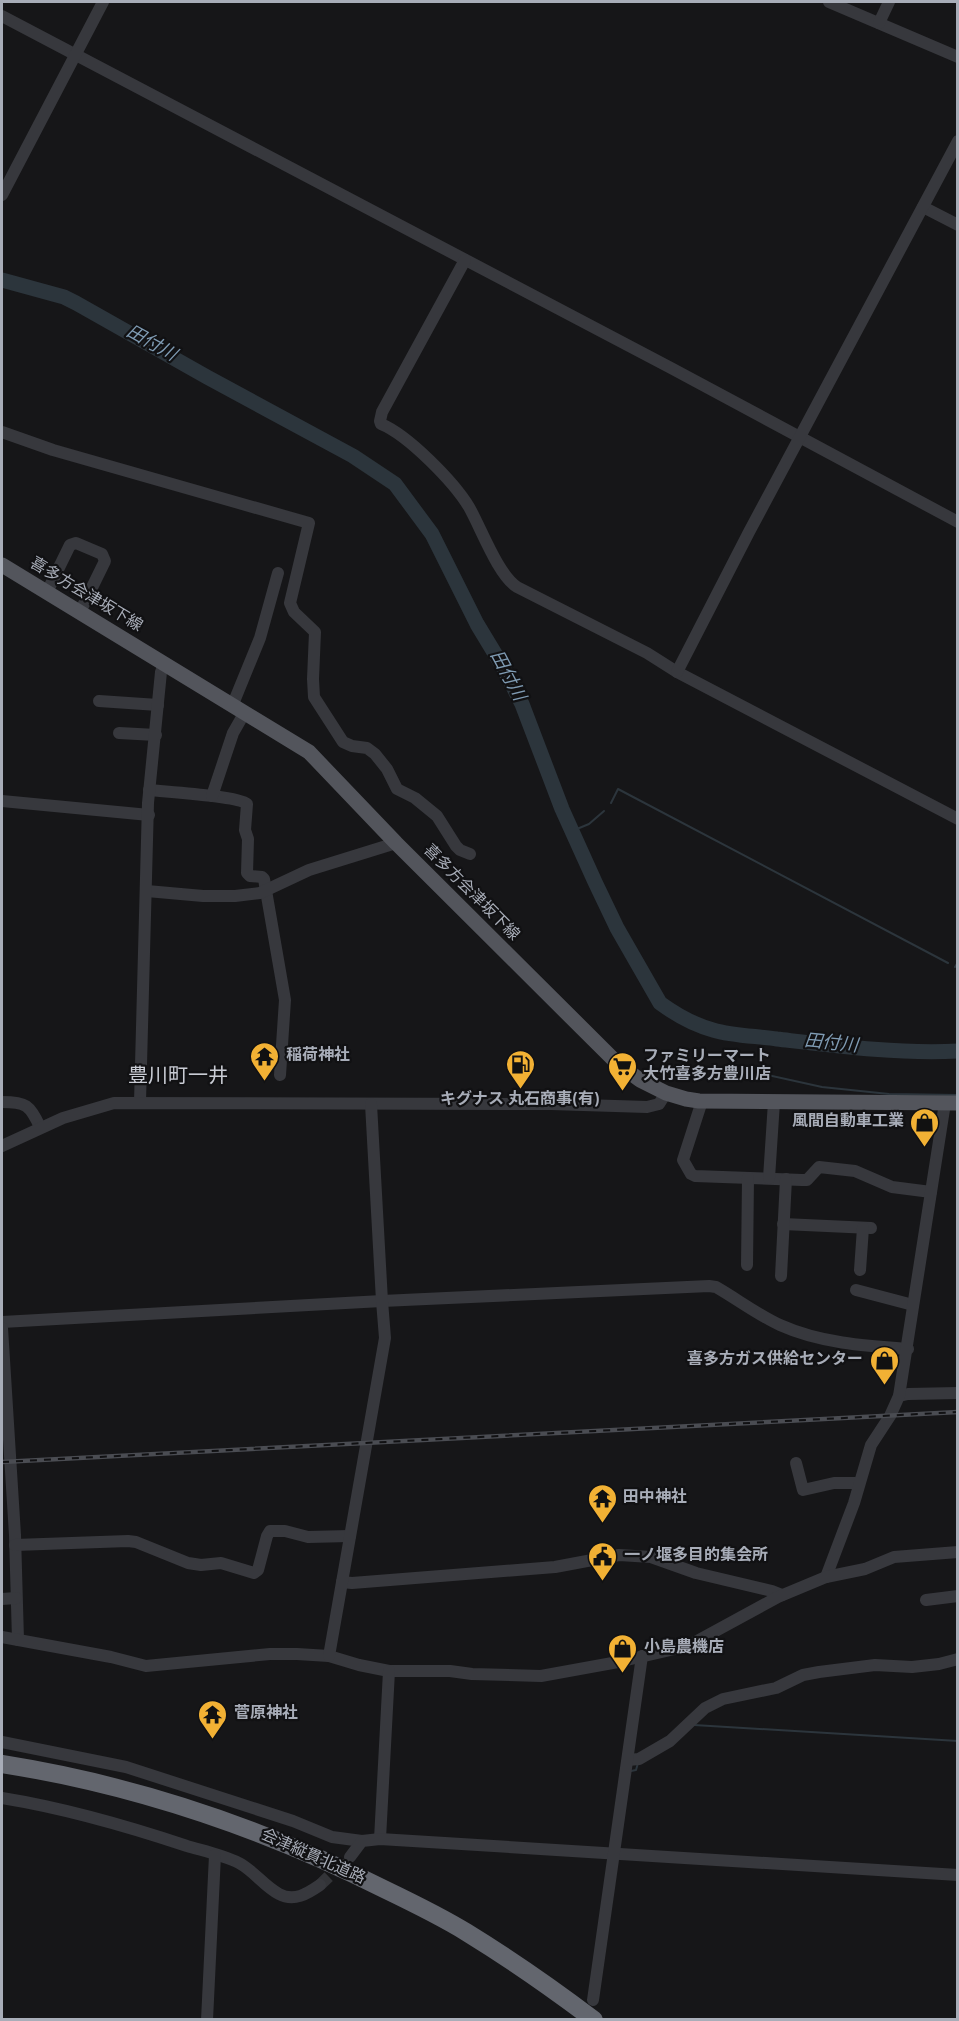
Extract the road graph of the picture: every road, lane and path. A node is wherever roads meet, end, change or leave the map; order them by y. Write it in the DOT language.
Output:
graph roads {
  1 [pos="103,2"];
  2 [pos="829,2"];
  3 [pos="889,2"];
  4 [pos="2,16"];
  5 [pos="879,23"];
  6 [pos="75,55"];
  7 [pos="957,57"];
  8 [pos="957,141"];
  9 [pos="2,195"];
  10 [pos="923,207"];
  11 [pos="957,225"];
  12 [pos="465,260"];
  13 [pos="2,432"];
  14 [pos="800,439"];
  15 [pos="957,522"];
  16 [pos="2,566"];
  17 [pos="278,573"];
  18 [pos="47,592"];
  19 [pos="80,612"];
  20 [pos="164,664"];
  21 [pos="677,672"];
  22 [pos="99,701"];
  23 [pos="158,705"];
  24 [pos="239,708"];
  25 [pos="119,733"];
  26 [pos="156,735"];
  27 [pos="149,790"];
  28 [pos="212,796"];
  29 [pos="2,801"];
  30 [pos="149,815"];
  31 [pos="957,819"];
  32 [pos="396,843"];
  33 [pos="470,854"];
  34 [pos="147,891"];
  35 [pos="266,891"];
  36 [pos="280,1076"];
  37 [pos="666,1093"];
  38 [pos="702,1101"];
  39 [pos="2,1102"];
  40 [pos="140,1102"];
  41 [pos="774,1102"];
  42 [pos="951,1103"];
  43 [pos="371,1104"];
  44 [pos="40,1127"];
  45 [pos="2,1146"];
  46 [pos="748,1178"];
  47 [pos="769,1178"];
  48 [pos="786,1179"];
  49 [pos="931,1192"];
  50 [pos="783,1224"];
  51 [pos="747,1265"];
  52 [pos="860,1270"];
  53 [pos="781,1276"];
  54 [pos="856,1290"];
  55 [pos="382,1301"];
  56 [pos="914,1305"];
  57 [pos="2,1322"];
  58 [pos="2,1328"];
  59 [pos="908,1349"];
  60 [pos="957,1392"];
  61 [pos="899,1396"];
  62 [pos="796,1463"];
  63 [pos="859,1483"];
  64 [pos="350,1536"];
  65 [pos="15,1545"];
  66 [pos="957,1552"];
  67 [pos="826,1577"];
  68 [pos="342,1582"];
  69 [pos="782,1595"];
  70 [pos="957,1596"];
  71 [pos="16,1598"];
  72 [pos="2,1599"];
  73 [pos="926,1600"];
  74 [pos="2,1637"];
  75 [pos="18,1640"];
  76 [pos="329,1656"];
  77 [pos="642,1656"];
  78 [pos="957,1659"];
  79 [pos="389,1671"];
  80 [pos="2,1742"];
  81 [pos="628,1760"];
  82 [pos="2,1764"];
  83 [pos="2,1773"];
  84 [pos="2,1798"];
  85 [pos="380,1839"];
  86 [pos="362,1841"];
  87 [pos="215,1855"];
  88 [pos="615,1855"];
  89 [pos="350,1857"];
  90 [pos="957,1875"];
  91 [pos="320,1885"];
  92 [pos="593,2000"];
  93 [pos="207,2019"];
  94 [pos="583,2019"];
  95 [pos="594,2019"];
  1 -- 6 [label="street"];
  2 -- 5 [label="street"];
  3 -- 5 [label="street"];
  4 -- 6 [label="street"];
  5 -- 7 [label="street"];
  6 -- 9 [label="street"];
  6 -- 12 [label="street"];
  8 -- 10 [label="street"];
  10 -- 11 [label="street"];
  10 -- 14 [label="street"];
  12 -- 14 [label="street"];
  12 -- 21 [label="street"];
  13 -- 33 [label="street"];
  14 -- 15 [label="street"];
  14 -- 21 [label="street"];
  16 -- 18 [label="main road, 喜多方会津坂下線"];
  17 -- 24 [label="street"];
  18 -- 19 [label="main road, 喜多方会津坂下線"];
  18 -- 19 [label="street"];
  19 -- 20 [label="main road, 喜多方会津坂下線"];
  20 -- 23 [label="street"];
  20 -- 24 [label="main road, 喜多方会津坂下線"];
  21 -- 31 [label="street"];
  22 -- 23 [label="street"];
  23 -- 26 [label="street"];
  24 -- 28 [label="street"];
  24 -- 32 [label="main road, 喜多方会津坂下線"];
  25 -- 26 [label="street"];
  26 -- 27 [label="street"];
  27 -- 28 [label="street"];
  27 -- 30 [label="street"];
  28 -- 35 [label="street"];
  29 -- 30 [label="street"];
  30 -- 34 [label="street"];
  32 -- 35 [label="street"];
  32 -- 37 [label="main road, 喜多方会津坂下線"];
  34 -- 35 [label="street"];
  34 -- 40 [label="street"];
  35 -- 36 [label="street"];
  37 -- 38 [label="main road, 喜多方会津坂下線"];
  37 -- 43 [label="street"];
  38 -- 41 [label="main road, 喜多方会津坂下線"];
  38 -- 46 [label="street"];
  39 -- 44 [label="street"];
  40 -- 43 [label="street"];
  40 -- 44 [label="street"];
  41 -- 42 [label="main road, 喜多方会津坂下線"];
  41 -- 47 [label="street"];
  42 -- 49 [label="street"];
  43 -- 55 [label="street"];
  44 -- 45 [label="street"];
  46 -- 47 [label="street"];
  46 -- 51 [label="street"];
  47 -- 48 [label="street"];
  48 -- 49 [label="street"];
  48 -- 50 [label="street"];
  49 -- 56 [label="street"];
  50 -- 52 [label="street"];
  50 -- 53 [label="street"];
  54 -- 56 [label="street"];
  55 -- 57 [label="street"];
  55 -- 59 [label="street"];
  55 -- 64 [label="street"];
  56 -- 59 [label="street"];
  58 -- 65 [label="street"];
  59 -- 61 [label="street"];
  60 -- 61 [label="street"];
  61 -- 63 [label="street"];
  62 -- 63 [label="street"];
  63 -- 67 [label="street"];
  64 -- 65 [label="street"];
  64 -- 68 [label="street"];
  65 -- 71 [label="street"];
  66 -- 67 [label="street"];
  67 -- 69 [label="street"];
  68 -- 69 [label="street"];
  68 -- 76 [label="street"];
  69 -- 77 [label="street"];
  70 -- 73 [label="street"];
  71 -- 72 [label="street"];
  71 -- 75 [label="street"];
  74 -- 75 [label="street"];
  75 -- 76 [label="street"];
  76 -- 79 [label="street"];
  77 -- 79 [label="street"];
  77 -- 81 [label="street"];
  78 -- 81 [label="street"];
  79 -- 85 [label="street"];
  80 -- 86 [label="street"];
  81 -- 88 [label="street"];
  82 -- 95 [label="highway, 会津縦貫北道路"];
  83 -- 94 [label="highway, 会津縦貫北道路"];
  84 -- 87 [label="street"];
  85 -- 86 [label="street"];
  85 -- 88 [label="street"];
  86 -- 89 [label="street"];
  87 -- 91 [label="street"];
  87 -- 93 [label="street"];
  88 -- 90 [label="street"];
  88 -- 92 [label="street"];
}
